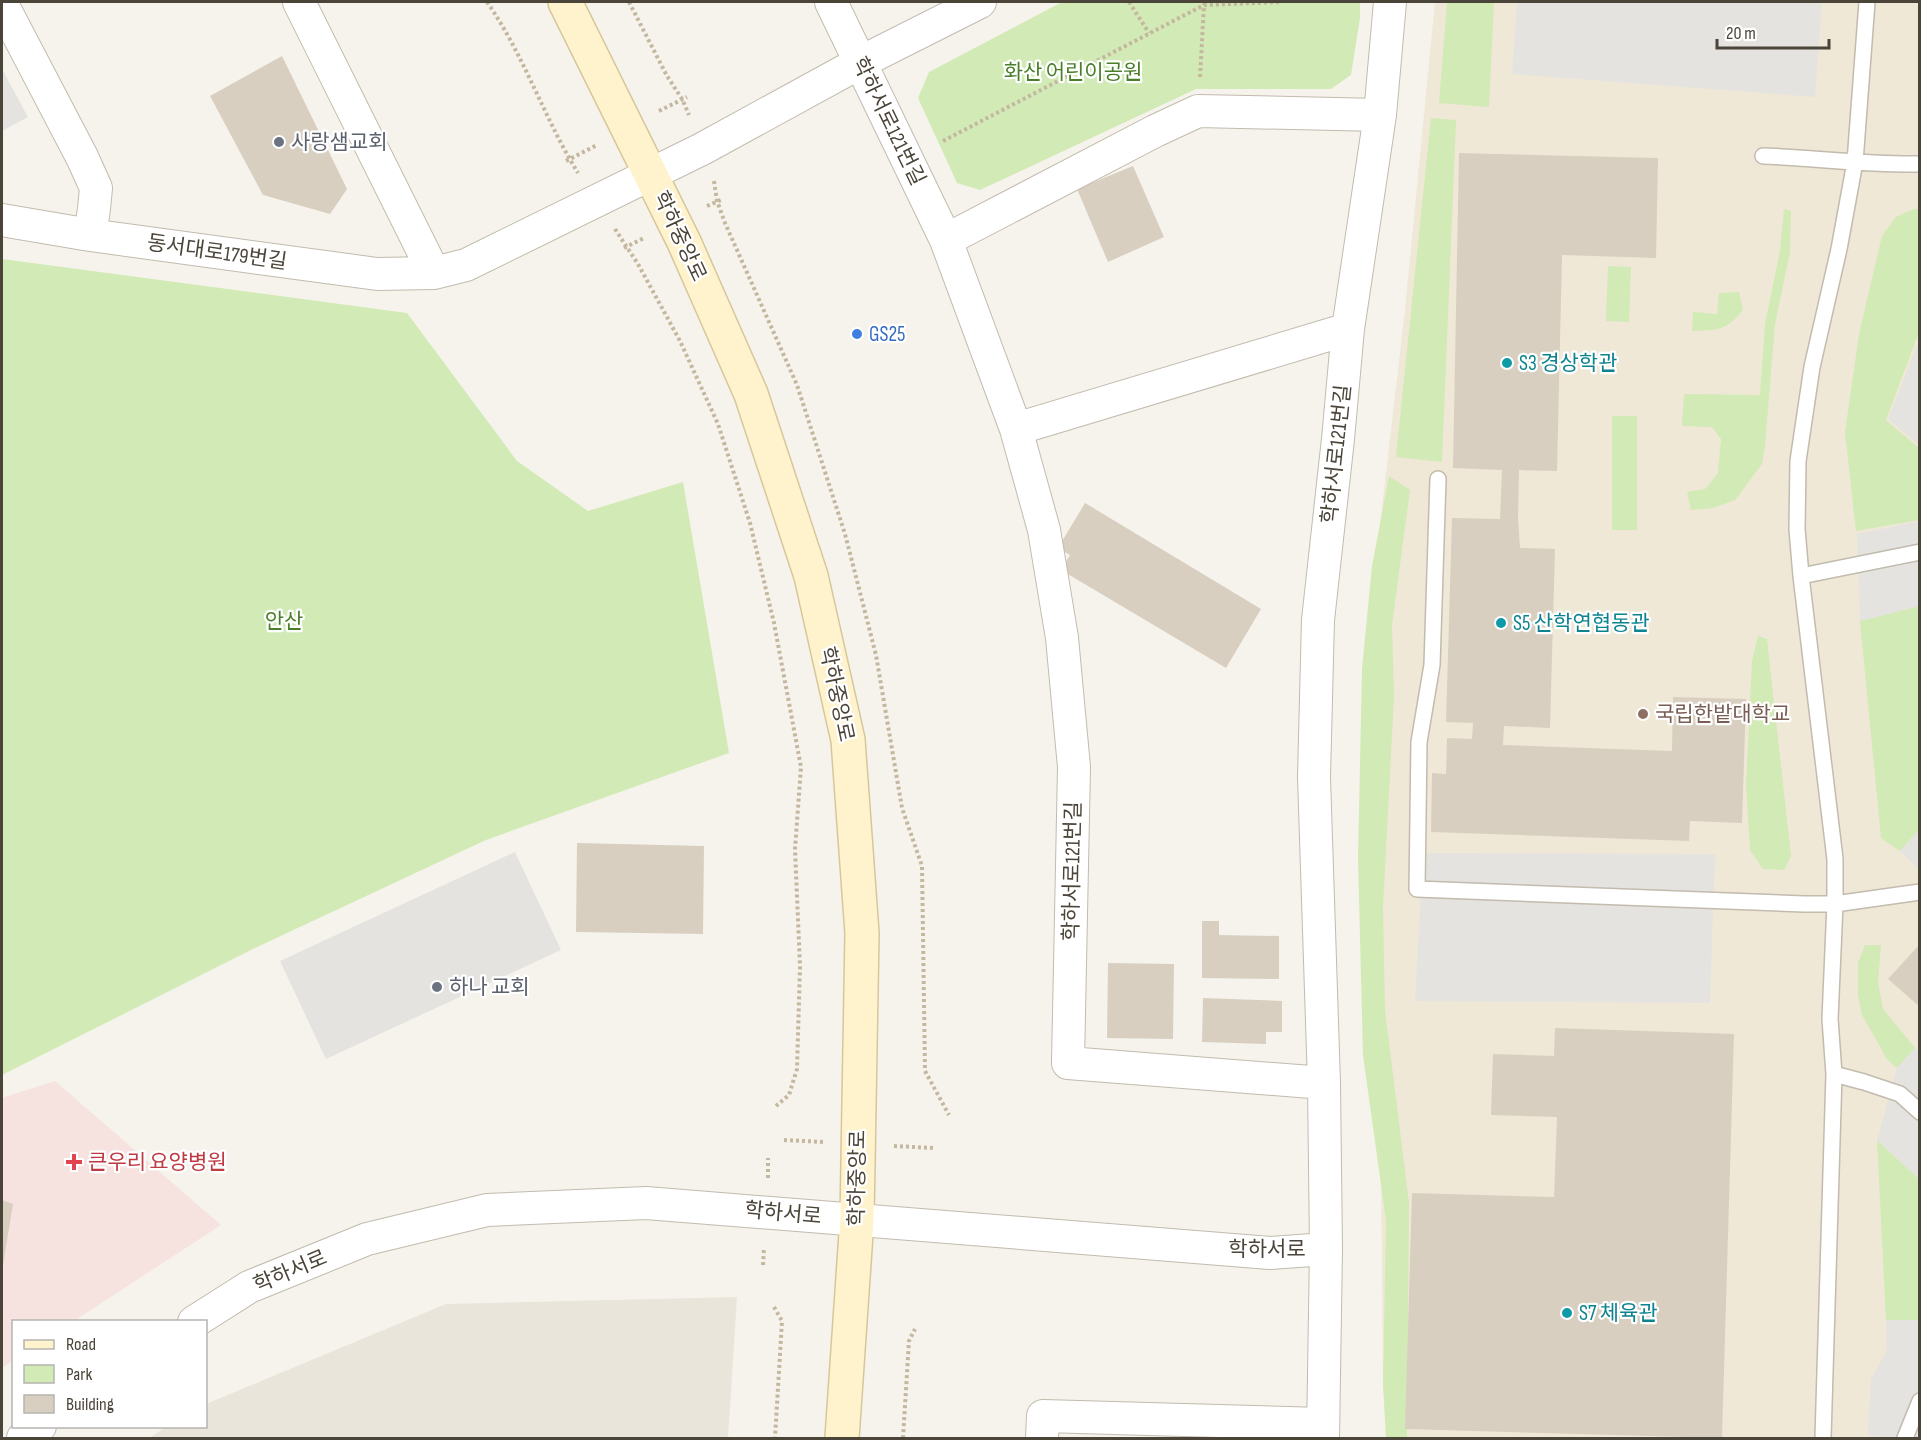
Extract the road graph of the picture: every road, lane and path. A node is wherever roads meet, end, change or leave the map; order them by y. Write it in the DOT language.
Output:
graph roads {
  1 [pos="299,2"];
  2 [pos="488,2"];
  3 [pos="565,2"];
  4 [pos="629,2"];
  5 [pos="831,2"];
  6 [pos="980,2"];
  7 [pos="1130,2"];
  8 [pos="1281,2"];
  9 [pos="1389,2"];
  10 [pos="1868,2"];
  11 [pos="2,4"];
  12 [pos="1204,5"];
  13 [pos="1149,33"];
  14 [pos="861,62"];
  15 [pos="682,99"];
  16 [pos="1198,111"];
  17 [pos="1380,115"];
  18 [pos="943,141"];
  19 [pos="1762,156"];
  20 [pos="570,159"];
  21 [pos="1856,162"];
  22 [pos="1920,164"];
  23 [pos="650,174"];
  24 [pos="2,220"];
  25 [pos="90,235"];
  26 [pos="946,240"];
  27 [pos="626,246"];
  28 [pos="434,273"];
  29 [pos="1348,329"];
  30 [pos="1016,429"];
  31 [pos="1438,479"];
  32 [pos="1920,552"];
  33 [pos="1801,576"];
  34 [pos="1920,892"];
  35 [pos="1835,904"];
  36 [pos="1833,1074"];
  37 [pos="1324,1083"];
  38 [pos="776,1106"];
  39 [pos="1920,1112"];
  40 [pos="857,1219"];
  41 [pos="1326,1249"];
  42 [pos="774,1307"];
  43 [pos="198,1320"];
  44 [pos="915,1329"];
  45 [pos="1920,1401"];
  46 [pos="37,1428"];
  47 [pos="1323,1431"];
  48 [pos="23,1438"];
  49 [pos="775,1438"];
  50 [pos="843,1438"];
  51 [pos="903,1438"];
  52 [pos="1042,1438"];
  53 [pos="1823,1438"];
  54 [pos="1905,1438"];
  1 -- 28 [label="street"];
  2 -- 20 [label="path"];
  3 -- 23 [label="street, 학하중앙로"];
  4 -- 15 [label="path"];
  5 -- 14 [label="street, 학하서로121번길"];
  6 -- 14 [label="street, 동서대로179번길"];
  7 -- 13 [label="path"];
  8 -- 12 [label="path"];
  9 -- 17 [label="street, 학하서로121번길"];
  10 -- 21 [label="lane"];
  11 -- 25 [label="street"];
  12 -- 13 [label="path"];
  12 -- 16 [label="path"];
  13 -- 18 [label="path"];
  14 -- 23 [label="street, 동서대로179번길"];
  14 -- 26 [label="street, 학하서로121번길"];
  16 -- 17 [label="street"];
  16 -- 26 [label="street"];
  17 -- 29 [label="street, 학하서로121번길"];
  19 -- 21 [label="lane"];
  21 -- 22 [label="lane"];
  21 -- 33 [label="lane"];
  23 -- 28 [label="street, 동서대로179번길"];
  23 -- 40 [label="street, 학하중앙로"];
  24 -- 25 [label="street, 동서대로179번길"];
  25 -- 28 [label="street, 동서대로179번길"];
  26 -- 30 [label="street, 학하서로121번길"];
  27 -- 38 [label="path"];
  29 -- 30 [label="street"];
  29 -- 37 [label="street, 학하서로121번길"];
  30 -- 37 [label="street, 학하서로121번길"];
  31 -- 35 [label="lane"];
  32 -- 33 [label="lane"];
  33 -- 35 [label="lane"];
  34 -- 35 [label="lane"];
  35 -- 36 [label="lane"];
  36 -- 39 [label="lane"];
  36 -- 53 [label="lane"];
  37 -- 41 [label="street, 학하서로121번길"];
  40 -- 41 [label="street, 학하서로"];
  40 -- 43 [label="street, 학하서로"];
  40 -- 50 [label="street, 학하중앙로"];
  41 -- 47 [label="street, 학하서로"];
  42 -- 49 [label="path"];
  44 -- 51 [label="path"];
  45 -- 54 [label="lane"];
  46 -- 48 [label="street"];
  47 -- 52 [label="street, 학하서로"];
}
